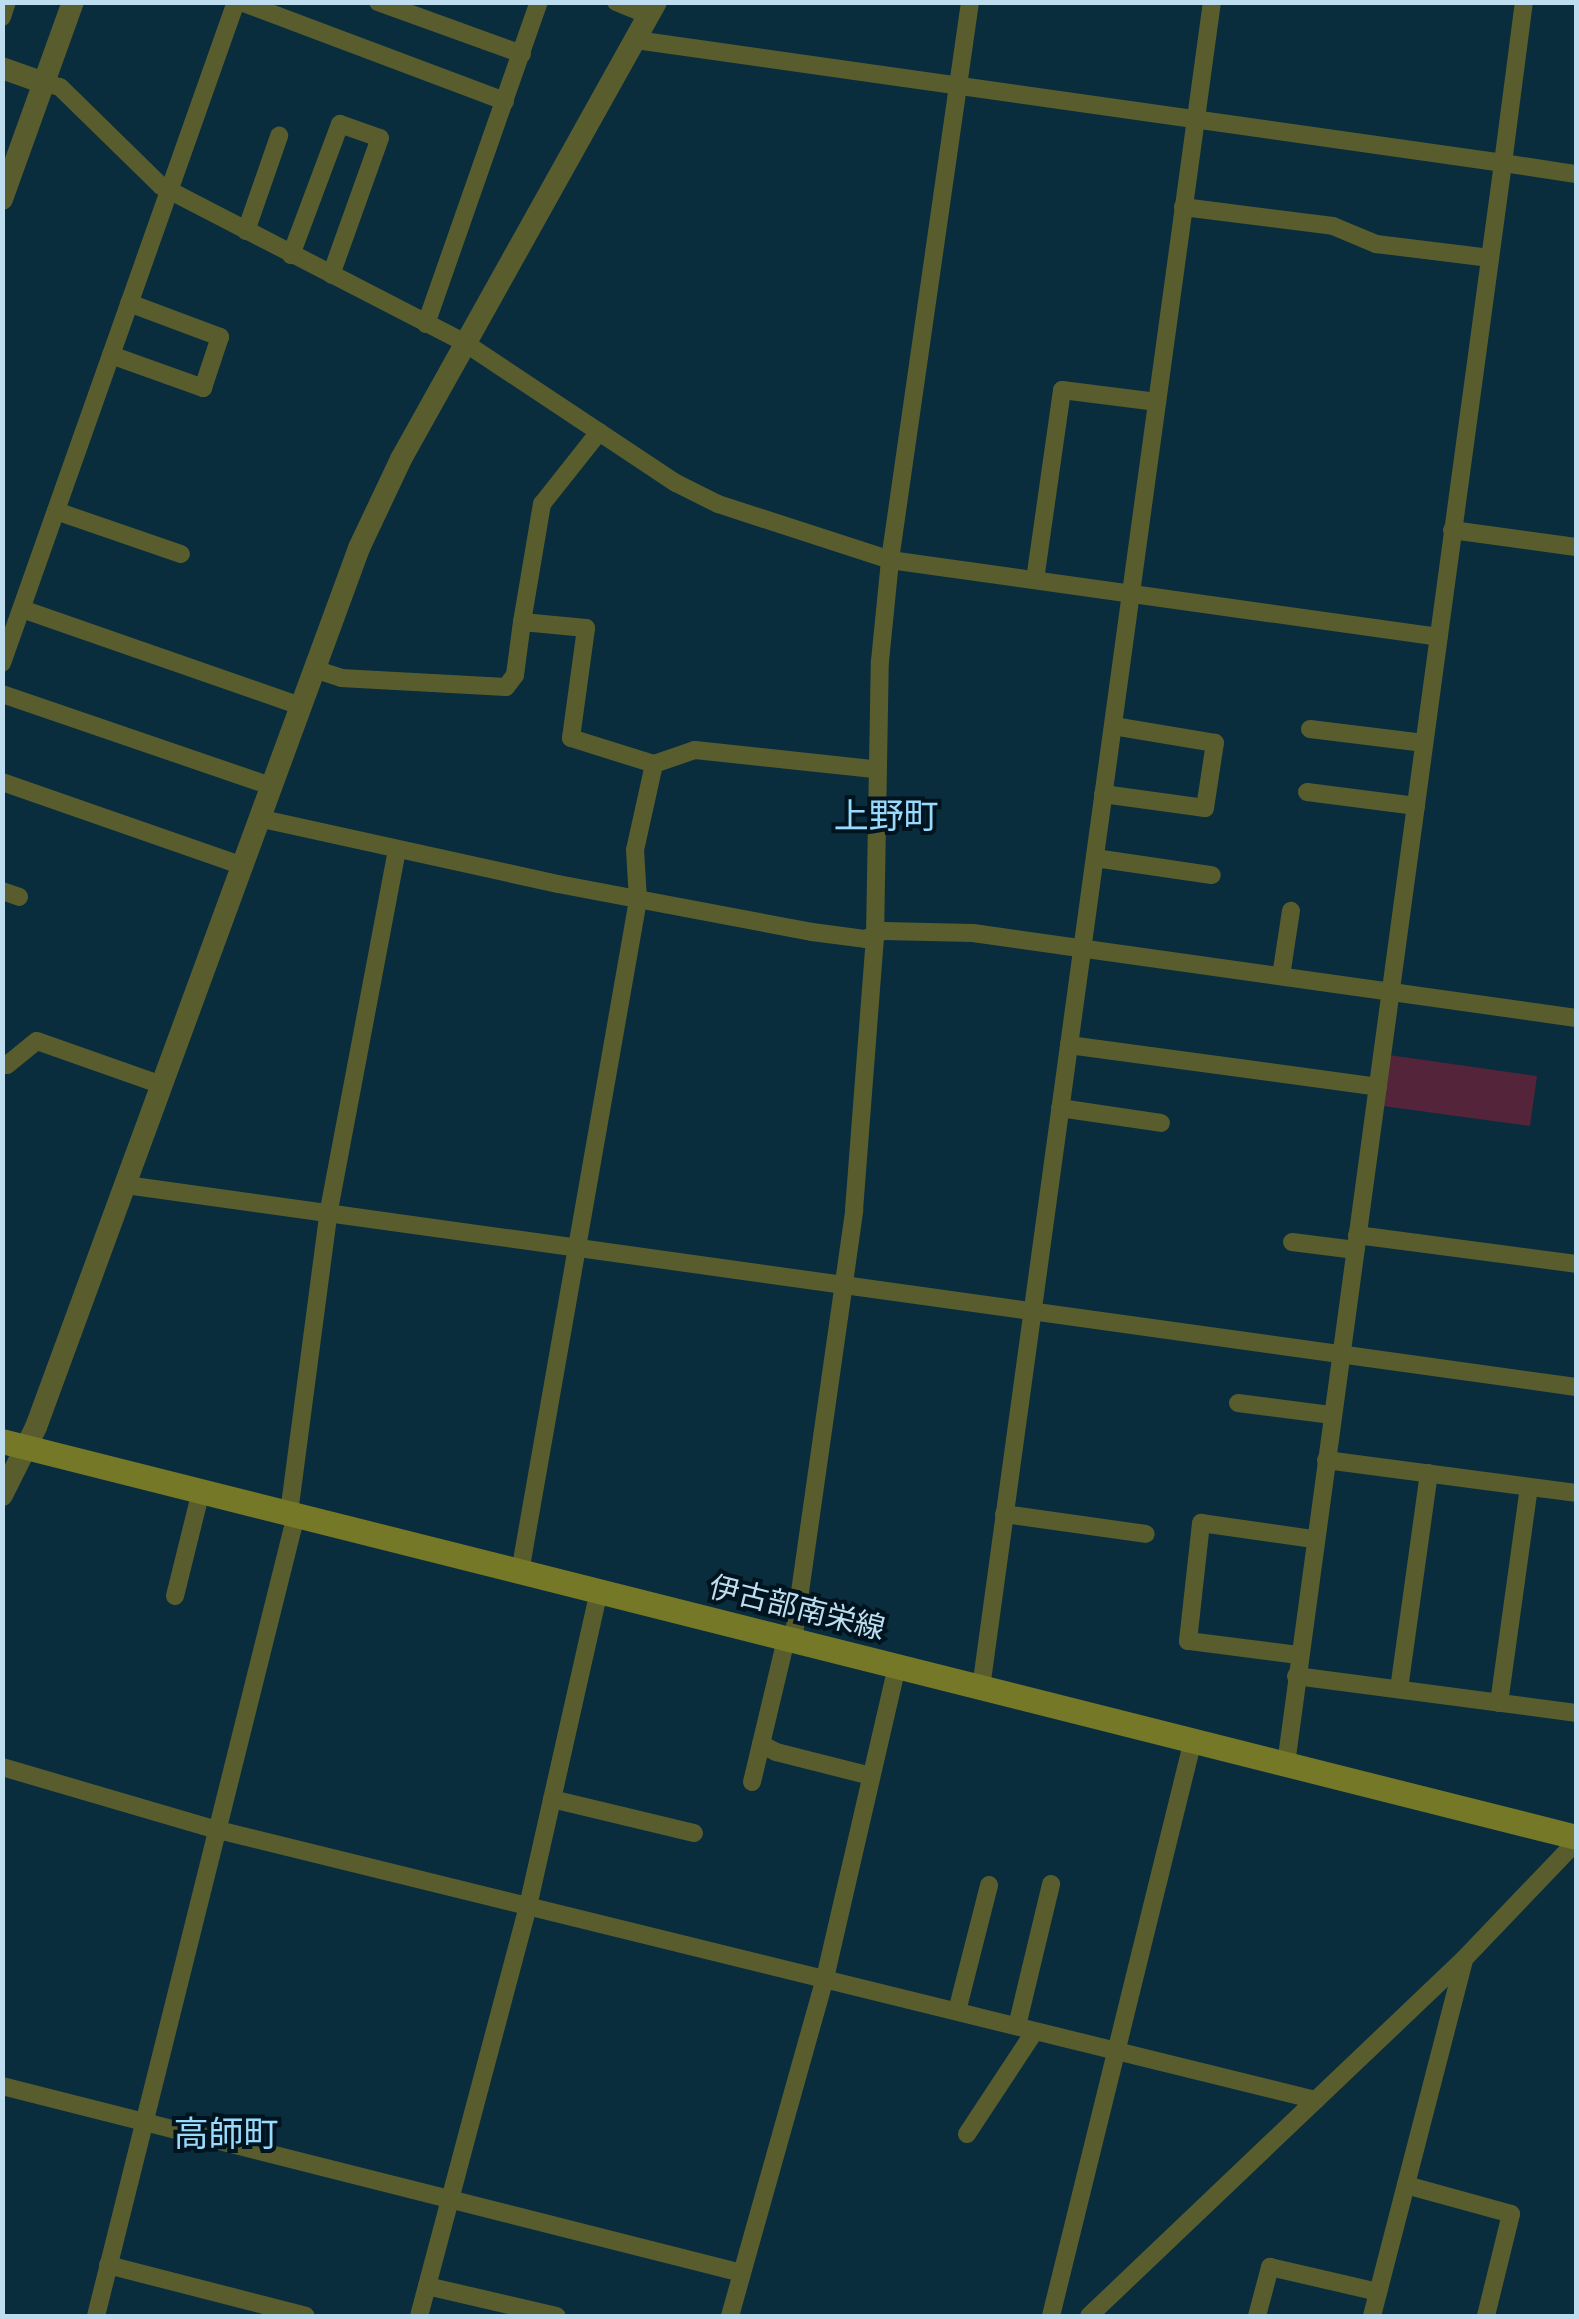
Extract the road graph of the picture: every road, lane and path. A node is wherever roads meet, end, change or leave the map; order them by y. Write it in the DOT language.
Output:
graph roads {
  1 [pos="73,2"];
  2 [pos="238,2"];
  3 [pos="378,2"];
  4 [pos="539,2"];
  5 [pos="616,2"];
  6 [pos="970,2"];
  7 [pos="1212,2"];
  8 [pos="1524,2"];
  9 [pos="653,9"];
  10 [pos="636,40"];
  11 [pos="522,54"];
  12 [pos="2,68"];
  13 [pos="44,82"];
  14 [pos="958,87"];
  15 [pos="505,100"];
  16 [pos="1196,120"];
  17 [pos="279,136"];
  18 [pos="1504,164"];
  19 [pos="1576,174"];
  20 [pos="168,191"];
  21 [pos="2,199"];
  22 [pos="1184,207"];
  23 [pos="246,231"];
  24 [pos="291,254"];
  25 [pos="1490,258"];
  26 [pos="330,275"];
  27 [pos="129,303"];
  28 [pos="426,324"];
  29 [pos="465,343"];
  30 [pos="111,355"];
  31 [pos="1157,402"];
  32 [pos="599,432"];
  33 [pos="56,511"];
  34 [pos="1452,530"];
  35 [pos="1576,547"];
  36 [pos="181,554"];
  37 [pos="890,560"];
  38 [pos="1035,580"];
  39 [pos="1131,594"];
  40 [pos="22,609"];
  41 [pos="522,622"];
  42 [pos="1439,637"];
  43 [pos="2,663"];
  44 [pos="314,669"];
  45 [pos="2,694"];
  46 [pos="300,706"];
  47 [pos="1113,726"];
  48 [pos="1310,728"];
  49 [pos="1424,743"];
  50 [pos="654,764"];
  51 [pos="874,769"];
  52 [pos="2,782"];
  53 [pos="270,786"];
  54 [pos="1307,792"];
  55 [pos="1104,794"];
  56 [pos="1416,806"];
  57 [pos="258,818"];
  58 [pos="398,849"];
  59 [pos="1094,858"];
  60 [pos="241,865"];
  61 [pos="1212,876"];
  62 [pos="638,900"];
  63 [pos="1292,911"];
  64 [pos="874,937"];
  65 [pos="1082,948"];
  66 [pos="1282,976"];
  67 [pos="1390,992"];
  68 [pos="1576,1018"];
  69 [pos="1070,1045"];
  70 [pos="2,1063"];
  71 [pos="162,1084"];
  72 [pos="1378,1087"];
  73 [pos="1060,1108"];
  74 [pos="1162,1123"];
  75 [pos="126,1185"];
  76 [pos="328,1215"];
  77 [pos="1292,1242"];
  78 [pos="1356,1242"];
  79 [pos="576,1249"];
  80 [pos="1576,1264"];
  81 [pos="844,1286"];
  82 [pos="1031,1311"];
  83 [pos="1340,1353"];
  84 [pos="1576,1387"];
  85 [pos="1238,1403"];
  86 [pos="1332,1415"];
  87 [pos="15,1444"];
  88 [pos="1326,1460"];
  89 [pos="1429,1474"];
  90 [pos="1528,1487"];
  91 [pos="201,1491"];
  92 [pos="1576,1493"];
  93 [pos="2,1495"];
  94 [pos="293,1514"];
  95 [pos="1004,1514"];
  96 [pos="1146,1534"];
  97 [pos="1314,1539"];
  98 [pos="520,1572"];
  99 [pos="599,1592"];
  100 [pos="175,1596"];
  101 [pos="790,1640"];
  102 [pos="1298,1655"];
  103 [pos="897,1666"];
  104 [pos="1296,1676"];
  105 [pos="981,1688"];
  106 [pos="1399,1690"];
  107 [pos="1499,1703"];
  108 [pos="1576,1713"];
  109 [pos="1193,1740"];
  110 [pos="761,1744"];
  111 [pos="1286,1764"];
  112 [pos="2,1767"];
  113 [pos="872,1776"];
  114 [pos="752,1782"];
  115 [pos="552,1798"];
  116 [pos="214,1828"];
  117 [pos="694,1833"];
  118 [pos="1576,1840"];
  119 [pos="989,1884"];
  120 [pos="1051,1884"];
  121 [pos="528,1906"];
  122 [pos="1464,1959"];
  123 [pos="825,1978"];
  124 [pos="957,2011"];
  125 [pos="1026,2029"];
  126 [pos="1120,2052"];
  127 [pos="2,2086"];
  128 [pos="1316,2100"];
  129 [pos="145,2123"];
  130 [pos="967,2134"];
  131 [pos="1406,2185"];
  132 [pos="448,2201"];
  133 [pos="108,2265"];
  134 [pos="742,2273"];
  135 [pos="427,2286"];
  136 [pos="1378,2292"];
  137 [pos="96,2316"];
  138 [pos="306,2316"];
  139 [pos="420,2316"];
  140 [pos="556,2316"];
  141 [pos="730,2316"];
  142 [pos="1052,2316"];
  143 [pos="1089,2316"];
  144 [pos="1257,2316"];
  145 [pos="1372,2316"];
  146 [pos="1486,2316"];
  1 -- 13 [label="street"];
  2 -- 15 [label="street"];
  2 -- 20 [label="street"];
  3 -- 11 [label="street"];
  4 -- 11 [label="street"];
  5 -- 9 [label="street"];
  6 -- 14 [label="street"];
  7 -- 16 [label="street"];
  8 -- 18 [label="street"];
  9 -- 10 [label="street"];
  10 -- 14 [label="street"];
  10 -- 29 [label="street"];
  11 -- 15 [label="street"];
  12 -- 13 [label="street"];
  13 -- 20 [label="street"];
  13 -- 21 [label="street"];
  14 -- 16 [label="street"];
  14 -- 37 [label="street"];
  15 -- 28 [label="street"];
  16 -- 18 [label="street"];
  16 -- 22 [label="street"];
  17 -- 23 [label="street"];
  18 -- 19 [label="street"];
  18 -- 25 [label="street"];
  20 -- 23 [label="street"];
  20 -- 27 [label="street"];
  22 -- 25 [label="street"];
  22 -- 31 [label="street"];
  23 -- 24 [label="street"];
  24 -- 26 [label="street"];
  24 -- 26 [label="street"];
  25 -- 34 [label="street"];
  26 -- 28 [label="street"];
  27 -- 30 [label="street"];
  27 -- 30 [label="street"];
  28 -- 29 [label="street"];
  29 -- 32 [label="street"];
  29 -- 44 [label="street"];
  30 -- 33 [label="street"];
  31 -- 38 [label="street"];
  31 -- 39 [label="street"];
  32 -- 37 [label="street"];
  32 -- 41 [label="street"];
  33 -- 36 [label="street"];
  33 -- 40 [label="street"];
  34 -- 35 [label="street"];
  34 -- 42 [label="street"];
  37 -- 38 [label="street"];
  37 -- 51 [label="street"];
  38 -- 39 [label="street"];
  39 -- 42 [label="street"];
  39 -- 47 [label="street"];
  40 -- 43 [label="street"];
  40 -- 46 [label="street"];
  41 -- 44 [label="street"];
  41 -- 50 [label="street"];
  42 -- 49 [label="street"];
  44 -- 46 [label="street"];
  45 -- 53 [label="street"];
  46 -- 53 [label="street"];
  47 -- 55 [label="street"];
  47 -- 55 [label="street"];
  48 -- 49 [label="street"];
  49 -- 56 [label="street"];
  50 -- 51 [label="street"];
  50 -- 62 [label="street"];
  51 -- 64 [label="street"];
  52 -- 60 [label="street"];
  53 -- 57 [label="street"];
  54 -- 56 [label="street"];
  55 -- 59 [label="street"];
  56 -- 67 [label="street"];
  57 -- 58 [label="street"];
  57 -- 60 [label="street"];
  58 -- 62 [label="street"];
  58 -- 76 [label="street"];
  59 -- 61 [label="street"];
  59 -- 65 [label="street"];
  60 -- 71 [label="street"];
  62 -- 64 [label="street"];
  62 -- 79 [label="street"];
  63 -- 66 [label="street"];
  64 -- 65 [label="street"];
  64 -- 81 [label="street"];
  65 -- 66 [label="street"];
  65 -- 69 [label="street"];
  66 -- 67 [label="street"];
  67 -- 68 [label="street"];
  67 -- 72 [label="street"];
  69 -- 72 [label="street"];
  69 -- 73 [label="street"];
  70 -- 71 [label="street"];
  71 -- 75 [label="street"];
  72 -- 78 [label="street"];
  73 -- 74 [label="street"];
  73 -- 82 [label="street"];
  75 -- 76 [label="street"];
  75 -- 87 [label="street"];
  76 -- 79 [label="street"];
  76 -- 94 [label="street"];
  77 -- 78 [label="street"];
  78 -- 80 [label="street"];
  78 -- 83 [label="street"];
  79 -- 81 [label="street"];
  79 -- 98 [label="street"];
  81 -- 82 [label="street"];
  81 -- 101 [label="street"];
  82 -- 83 [label="street"];
  82 -- 95 [label="street"];
  83 -- 84 [label="street"];
  83 -- 86 [label="street"];
  85 -- 86 [label="street"];
  86 -- 88 [label="street"];
  87 -- 91 [label="main road, 伊古部南栄線"];
  87 -- 93 [label="street"];
  88 -- 89 [label="street"];
  88 -- 97 [label="street"];
  89 -- 90 [label="street"];
  89 -- 106 [label="street"];
  90 -- 92 [label="street"];
  90 -- 107 [label="street"];
  91 -- 94 [label="main road, 伊古部南栄線"];
  91 -- 100 [label="street"];
  94 -- 98 [label="main road, 伊古部南栄線"];
  94 -- 116 [label="street"];
  95 -- 96 [label="street"];
  95 -- 105 [label="street"];
  97 -- 102 [label="street"];
  97 -- 102 [label="street"];
  98 -- 99 [label="main road, 伊古部南栄線"];
  99 -- 101 [label="main road, 伊古部南栄線"];
  99 -- 115 [label="street"];
  101 -- 103 [label="main road, 伊古部南栄線"];
  101 -- 110 [label="street"];
  102 -- 104 [label="street"];
  103 -- 105 [label="main road, 伊古部南栄線"];
  103 -- 113 [label="street"];
  104 -- 106 [label="street"];
  104 -- 111 [label="street"];
  105 -- 109 [label="main road, 伊古部南栄線"];
  106 -- 107 [label="street"];
  107 -- 108 [label="street"];
  109 -- 111 [label="main road, 伊古部南栄線"];
  109 -- 126 [label="street"];
  110 -- 113 [label="street"];
  110 -- 114 [label="street"];
  111 -- 118 [label="main road, 伊古部南栄線"];
  112 -- 116 [label="street"];
  113 -- 123 [label="street"];
  115 -- 117 [label="street"];
  115 -- 121 [label="street"];
  116 -- 121 [label="street"];
  116 -- 129 [label="street"];
  118 -- 122 [label="street"];
  119 -- 124 [label="street"];
  120 -- 125 [label="street"];
  121 -- 123 [label="street"];
  121 -- 132 [label="street"];
  122 -- 128 [label="street"];
  122 -- 131 [label="street"];
  123 -- 124 [label="street"];
  123 -- 134 [label="street"];
  124 -- 125 [label="street"];
  125 -- 126 [label="street"];
  125 -- 130 [label="street"];
  126 -- 128 [label="street"];
  126 -- 142 [label="street"];
  127 -- 129 [label="street"];
  128 -- 143 [label="street"];
  129 -- 132 [label="street"];
  129 -- 133 [label="street"];
  131 -- 136 [label="street"];
  131 -- 146 [label="street"];
  132 -- 134 [label="street"];
  132 -- 135 [label="street"];
  133 -- 137 [label="street"];
  133 -- 138 [label="street"];
  134 -- 141 [label="street"];
  135 -- 139 [label="street"];
  135 -- 140 [label="street"];
  136 -- 144 [label="street"];
  136 -- 145 [label="street"];
}
